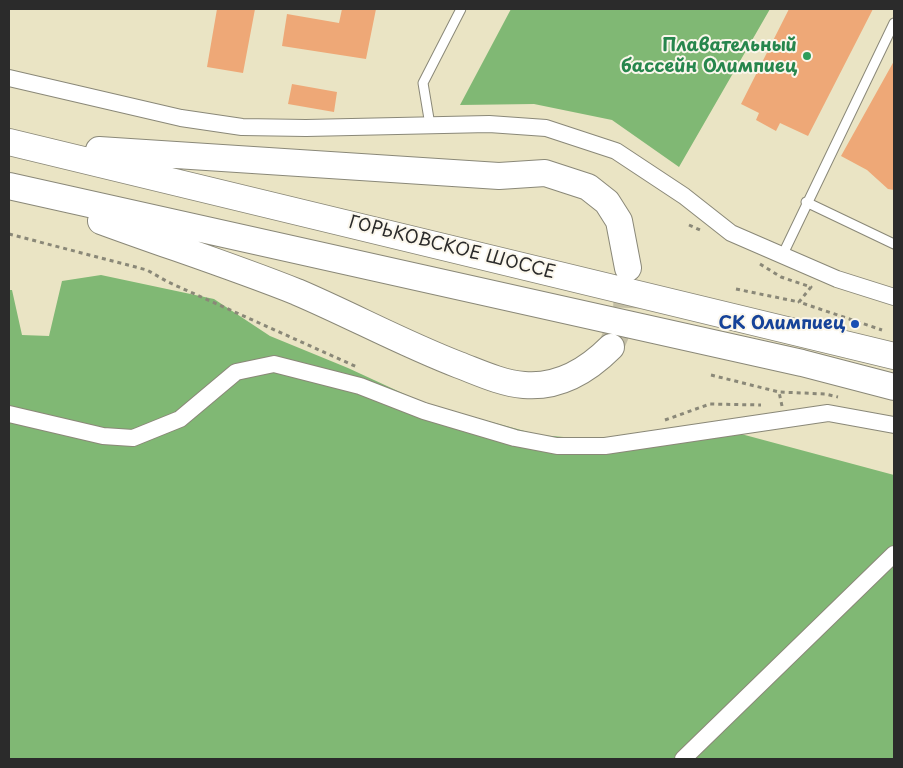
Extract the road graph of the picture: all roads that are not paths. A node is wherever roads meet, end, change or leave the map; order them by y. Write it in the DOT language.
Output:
graph roads {
  1 [pos="461,9"];
  2 [pos="894,23"];
  3 [pos="9,78"];
  4 [pos="430,125"];
  5 [pos="18,144"];
  6 [pos="9,187"];
  7 [pos="806,202"];
  8 [pos="894,244"];
  9 [pos="782,256"];
  10 [pos="628,268"];
  11 [pos="894,297"];
  12 [pos="610,346"];
  13 [pos="894,356"];
  14 [pos="894,387"];
  15 [pos="9,414"];
  16 [pos="894,425"];
  17 [pos="894,554"];
  18 [pos="683,759"];
  1 -- 4 [label="lane"];
  2 -- 7 [label="lane"];
  3 -- 4 [label="street"];
  4 -- 9 [label="street"];
  5 -- 10 [label="main road"];
  5 -- 13 [label="main road, ГОРЬКОВСКОЕ ШОССЕ"];
  6 -- 12 [label="main road"];
  6 -- 14 [label="main road, ГОРЬКОВСКОЕ ШОССЕ"];
  7 -- 8 [label="lane"];
  7 -- 9 [label="lane"];
  9 -- 11 [label="street"];
  15 -- 16 [label="street"];
  17 -- 18 [label="street"];
}
